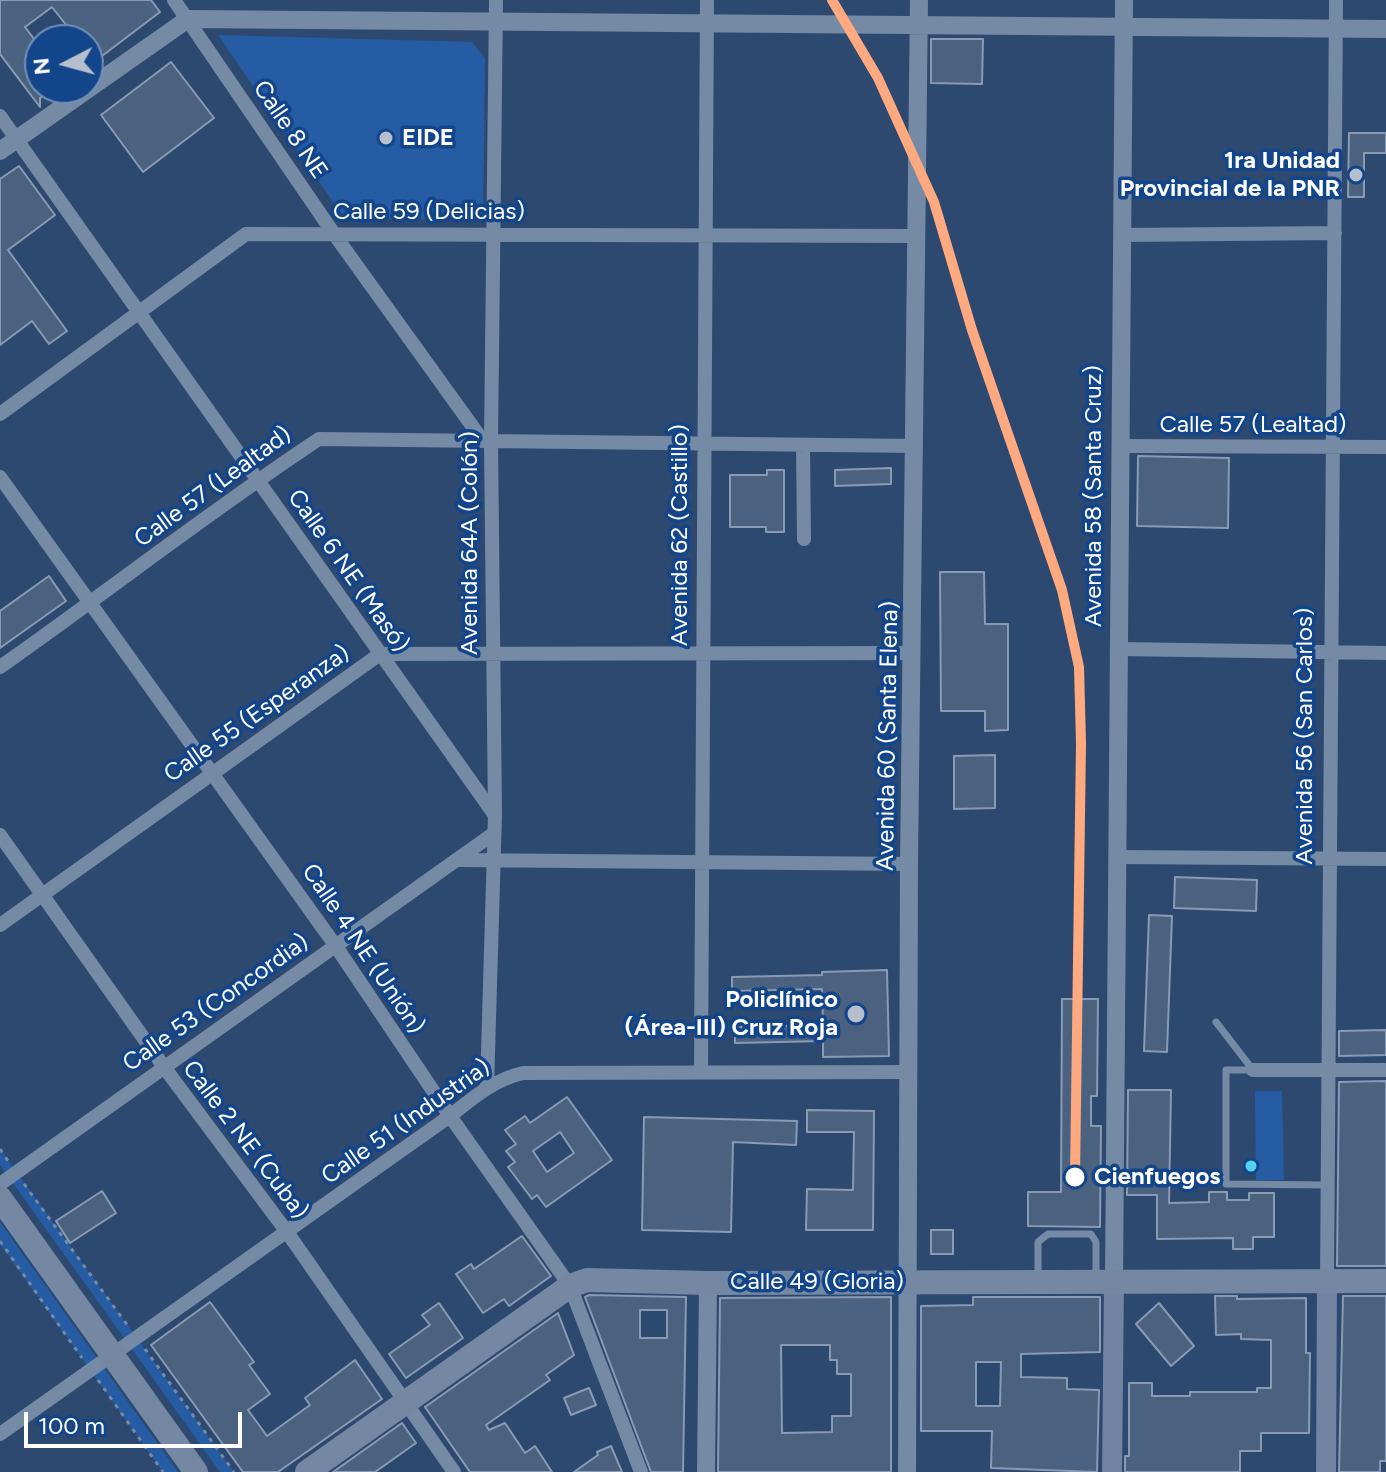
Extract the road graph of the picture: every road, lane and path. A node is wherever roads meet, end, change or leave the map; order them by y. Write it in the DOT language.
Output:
graph roads {
  1 [pos="174,0"];
  2 [pos="496,0"];
  3 [pos="707,0"];
  4 [pos="919,0"];
  5 [pos="1124,0"];
  6 [pos="1336,0"];
  7 [pos="188,19"];
  8 [pos="496,22"];
  9 [pos="706,24"];
  10 [pos="918,26"];
  11 [pos="1124,28"];
  12 [pos="1336,29"];
  13 [pos="1386,29"];
  14 [pos="0,116"];
  15 [pos="16,139"];
  16 [pos="0,151"];
  17 [pos="1335,233"];
  18 [pos="334,234"];
  19 [pos="494,234"];
  20 [pos="705,235"];
  21 [pos="1122,235"];
  22 [pos="917,236"];
  23 [pos="139,312"];
  24 [pos="0,414"];
  25 [pos="487,441"];
  26 [pos="704,443"];
  27 [pos="803,445"];
  28 [pos="915,446"];
  29 [pos="1121,446"];
  30 [pos="1333,447"];
  31 [pos="1386,447"];
  32 [pos="0,477"];
  33 [pos="257,480"];
  34 [pos="804,539"];
  35 [pos="92,603"];
  36 [pos="1119,649"];
  37 [pos="1331,652"];
  38 [pos="703,653"];
  39 [pos="913,653"];
  40 [pos="1386,653"];
  41 [pos="380,654"];
  42 [pos="492,654"];
  43 [pos="0,667"];
  44 [pos="212,772"];
  45 [pos="495,815"];
  46 [pos="493,834"];
  47 [pos="0,835"];
  48 [pos="1117,857"];
  49 [pos="1330,859"];
  50 [pos="1386,859"];
  51 [pos="459,860"];
  52 [pos="492,861"];
  53 [pos="702,862"];
  54 [pos="909,864"];
  55 [pos="42,894"];
  56 [pos="0,925"];
  57 [pos="335,945"];
  58 [pos="1216,1022"];
  59 [pos="164,1067"];
  60 [pos="1253,1070"];
  61 [pos="1328,1070"];
  62 [pos="1386,1070"];
  63 [pos="701,1071"];
  64 [pos="910,1072"];
  65 [pos="487,1087"];
  66 [pos="450,1116"];
  67 [pos="0,1149"];
  68 [pos="16,1172"];
  69 [pos="0,1184"];
  70 [pos="1328,1185"];
  71 [pos="0,1198"];
  72 [pos="287,1232"];
  73 [pos="0,1241"];
  74 [pos="1386,1281"];
  75 [pos="908,1282"];
  76 [pos="1038,1282"];
  77 [pos="1105,1282"];
  78 [pos="1327,1282"];
  79 [pos="708,1283"];
  80 [pos="570,1286"];
  81 [pos="137,1338"];
  82 [pos="113,1355"];
  83 [pos="91,1370"];
  84 [pos="404,1402"];
  85 [pos="0,1434"];
  86 [pos="163,1472"];
  87 [pos="196,1472"];
  88 [pos="234,1472"];
  89 [pos="307,1472"];
  90 [pos="454,1472"];
  91 [pos="641,1472"];
  92 [pos="706,1472"];
  93 [pos="907,1472"];
  94 [pos="1112,1472"];
  95 [pos="1326,1472"];
  1 -- 7 [label="street, Calle 8 NE"];
  2 -- 8 [label="street, Avenida 64A (Colón)"];
  3 -- 9 [label="street, Avenida 62 (Castillo)"];
  4 -- 10 [label="street, Avenida 60 (Santa Elena)"];
  5 -- 11 [label="street, Avenida 58 (Santa Cruz)"];
  6 -- 12 [label="street, Avenida 56 (San Carlos)"];
  7 -- 8 [label="street"];
  7 -- 15 [label="street"];
  7 -- 18 [label="street, Calle 8 NE"];
  8 -- 9 [label="street"];
  8 -- 19 [label="street, Avenida 64A (Colón)"];
  9 -- 10 [label="street"];
  9 -- 20 [label="street, Avenida 62 (Castillo)"];
  10 -- 11 [label="street"];
  10 -- 22 [label="street, Avenida 60 (Santa Elena)"];
  11 -- 12 [label="street"];
  11 -- 21 [label="street, Avenida 58 (Santa Cruz)"];
  12 -- 13 [label="street"];
  12 -- 17 [label="street, Avenida 56 (San Carlos)"];
  14 -- 15 [label="street, Calle 6 NE (Masó)"];
  15 -- 16 [label="street"];
  15 -- 23 [label="street, Calle 6 NE (Masó)"];
  17 -- 21 [label="street"];
  17 -- 30 [label="street, Avenida 56 (San Carlos)"];
  18 -- 19 [label="street, Calle 59 (Delicias)"];
  18 -- 23 [label="street, Calle 59 (Delicias)"];
  18 -- 25 [label="street, Calle 8 NE"];
  19 -- 20 [label="street, Calle 59 (Delicias)"];
  19 -- 25 [label="street, Avenida 64A (Colón)"];
  20 -- 22 [label="street, Calle 59 (Delicias)"];
  20 -- 26 [label="street, Avenida 62 (Castillo)"];
  21 -- 29 [label="street, Avenida 58 (Santa Cruz)"];
  22 -- 28 [label="street, Avenida 60 (Santa Elena)"];
  23 -- 24 [label="street, Calle 59 (Delicias)"];
  23 -- 33 [label="street, Calle 6 NE (Masó)"];
  25 -- 26 [label="street, Calle 57 (Lealtad)"];
  25 -- 33 [label="street, Calle 57 (Lealtad)"];
  25 -- 42 [label="street, Avenida 64A (Colón)"];
  26 -- 27 [label="street, Calle 57 (Lealtad)"];
  26 -- 38 [label="street, Avenida 62 (Castillo)"];
  27 -- 28 [label="street, Calle 57 (Lealtad)"];
  27 -- 34 [label="street"];
  28 -- 39 [label="street, Avenida 60 (Santa Elena)"];
  29 -- 30 [label="street, Calle 57 (Lealtad)"];
  29 -- 36 [label="street, Avenida 58 (Santa Cruz)"];
  30 -- 31 [label="street, Calle 57 (Lealtad)"];
  30 -- 37 [label="street, Avenida 56 (San Carlos)"];
  32 -- 35 [label="street, Calle 4 NE (Unión)"];
  33 -- 35 [label="street, Calle 57 (Lealtad)"];
  33 -- 41 [label="street, Calle 6 NE (Masó)"];
  35 -- 43 [label="street, Calle 57 (Lealtad)"];
  35 -- 44 [label="street, Calle 4 NE (Unión)"];
  36 -- 37 [label="street"];
  36 -- 48 [label="street, Avenida 58 (Santa Cruz)"];
  37 -- 40 [label="street"];
  37 -- 49 [label="street, Avenida 56 (San Carlos)"];
  38 -- 39 [label="street, Calle 55 (Esperanza)"];
  38 -- 42 [label="street, Calle 55 (Esperanza)"];
  38 -- 53 [label="street, Avenida 62 (Castillo)"];
  39 -- 54 [label="street, Avenida 60 (Santa Elena)"];
  41 -- 42 [label="street, Calle 55 (Esperanza)"];
  41 -- 44 [label="street, Calle 55 (Esperanza)"];
  41 -- 45 [label="street, Calle 6 NE (Masó)"];
  42 -- 45 [label="street, Avenida 64A (Colón)"];
  44 -- 55 [label="street, Calle 55 (Esperanza)"];
  44 -- 57 [label="street, Calle 4 NE (Unión)"];
  45 -- 46 [label="street, Avenida 64A (Colón)"];
  46 -- 51 [label="street, Calle 53 (Concordia)"];
  46 -- 52 [label="street, Avenida 64A (Colón)"];
  47 -- 55 [label="street, Calle 2 NE (Cuba)"];
  48 -- 49 [label="street"];
  48 -- 77 [label="street, Avenida 58 (Santa Cruz)"];
  49 -- 50 [label="street"];
  49 -- 61 [label="street, Avenida 56 (San Carlos)"];
  51 -- 52 [label="street"];
  51 -- 57 [label="street, Calle 53 (Concordia)"];
  52 -- 53 [label="street"];
  52 -- 65 [label="street, Avenida 64A (Colón)"];
  53 -- 54 [label="street"];
  53 -- 63 [label="street, Avenida 62 (Castillo)"];
  54 -- 64 [label="street, Avenida 60 (Santa Elena)"];
  55 -- 56 [label="street, Calle 55 (Esperanza)"];
  55 -- 59 [label="street, Calle 2 NE (Cuba)"];
  57 -- 59 [label="street, Calle 53 (Concordia)"];
  57 -- 66 [label="street, Calle 4 NE (Unión)"];
  58 -- 60 [label="lane"];
  59 -- 68 [label="street, Calle 53 (Concordia)"];
  59 -- 72 [label="street, Calle 2 NE (Cuba)"];
  60 -- 61 [label="street"];
  60 -- 70 [label="lane"];
  61 -- 62 [label="street"];
  61 -- 70 [label="street, Avenida 56 (San Carlos)"];
  63 -- 64 [label="street, Calle 51 (Industria)"];
  63 -- 65 [label="street, Calle 51 (Industria)"];
  64 -- 75 [label="street, Avenida 60 (Santa Elena)"];
  65 -- 66 [label="street, Calle 51 (Industria)"];
  66 -- 72 [label="street, Calle 51 (Industria)"];
  66 -- 80 [label="street, Calle 4 NE (Unión)"];
  67 -- 68 [label="path"];
  68 -- 69 [label="street, Calle 53 (Concordia)"];
  68 -- 81 [label="path"];
  70 -- 78 [label="street, Avenida 56 (San Carlos)"];
  71 -- 82 [label="main road"];
  72 -- 81 [label="street, Calle 51 (Industria)"];
  72 -- 84 [label="street, Calle 2 NE (Cuba)"];
  73 -- 83 [label="path"];
  74 -- 78 [label="main road, Calle 49 (Gloria)"];
  75 -- 76 [label="main road, Calle 49 (Gloria)"];
  75 -- 79 [label="main road, Calle 49 (Gloria)"];
  75 -- 93 [label="street, Avenida 60 (Santa Elena)"];
  76 -- 77 [label="main road, Calle 49 (Gloria)"];
  76 -- 77 [label="lane"];
  77 -- 78 [label="main road, Calle 49 (Gloria)"];
  77 -- 94 [label="main road, Avenida 58 (Santa Cruz)"];
  78 -- 95 [label="main road, Avenida 56 (San Carlos)"];
  79 -- 80 [label="main road, Calle 49 (Gloria)"];
  79 -- 92 [label="street"];
  80 -- 84 [label="main road, Calle 49 (Gloria)"];
  80 -- 91 [label="street, Calle 4 NE (Unión)"];
  81 -- 82 [label="street, Calle 51 (Industria)"];
  81 -- 88 [label="path"];
  82 -- 83 [label="street, Calle 51 (Industria)"];
  82 -- 87 [label="main road"];
  83 -- 85 [label="street, Calle 51 (Industria)"];
  83 -- 86 [label="path"];
  84 -- 89 [label="main road, Calle 49 (Gloria)"];
  84 -- 90 [label="street, Calle 2 NE (Cuba)"];
}
